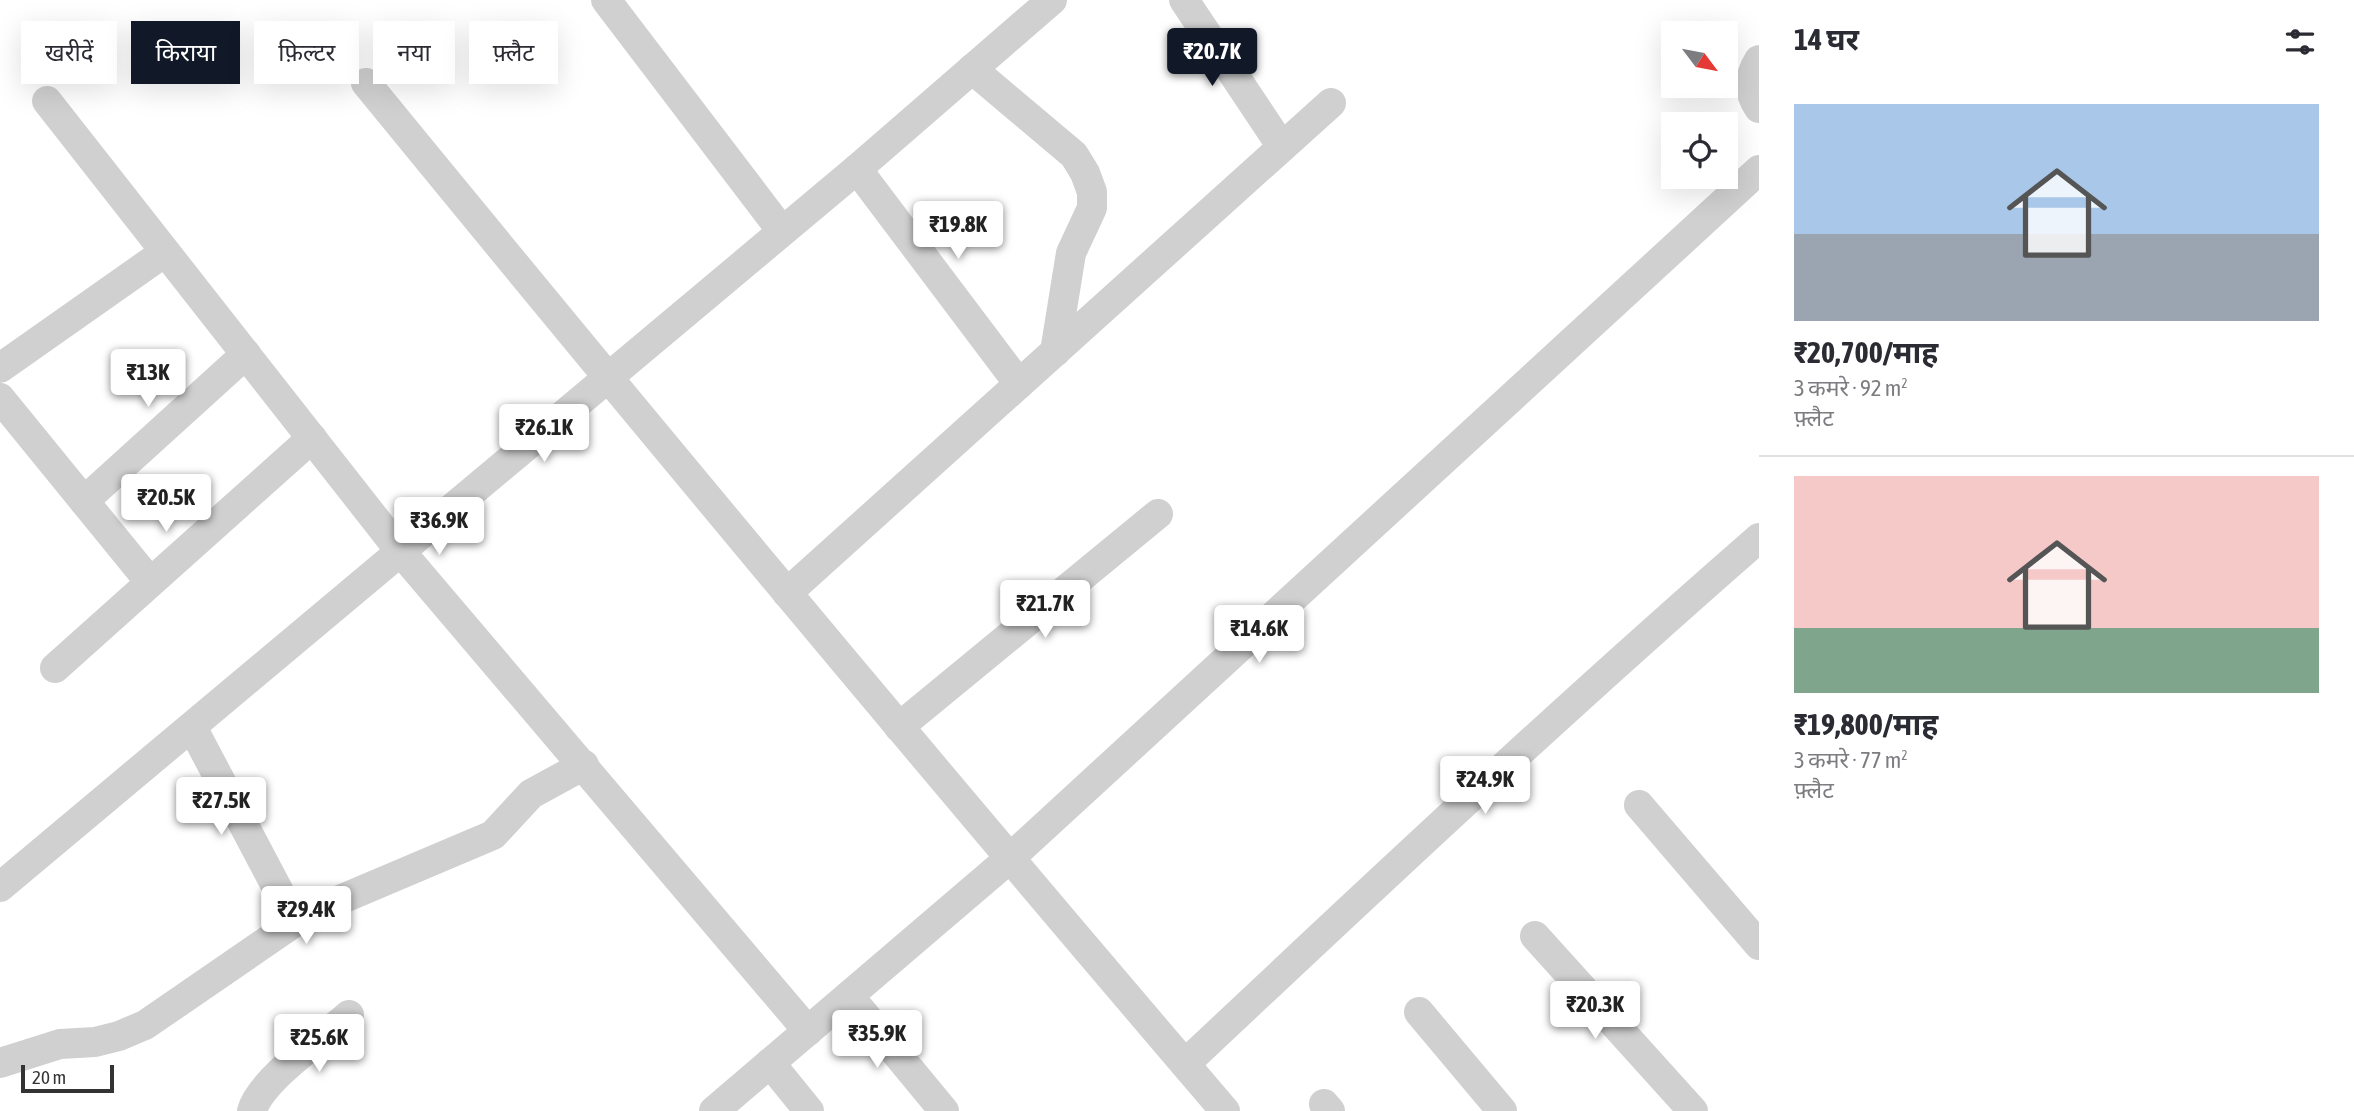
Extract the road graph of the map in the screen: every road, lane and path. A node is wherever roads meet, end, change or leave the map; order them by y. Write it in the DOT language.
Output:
graph roads {
  1 [pos="606,0"];
  2 [pos="1052,0"];
  3 [pos="1184,0"];
  4 [pos="1759,60"];
  5 [pos="972,69"];
  6 [pos="366,83"];
  7 [pos="47,101"];
  8 [pos="1331,103"];
  9 [pos="1759,107"];
  10 [pos="1282,147"];
  11 [pos="857,169"];
  12 [pos="1759,170"];
  13 [pos="782,231"];
  14 [pos="165,252"];
  15 [pos="1055,352"];
  16 [pos="246,354"];
  17 [pos="0,368"];
  18 [pos="607,377"];
  19 [pos="1019,384"];
  20 [pos="0,398"];
  21 [pos="312,438"];
  22 [pos="84,500"];
  23 [pos="1158,513"];
  24 [pos="1759,538"];
  25 [pos="401,552"];
  26 [pos="150,582"];
  27 [pos="787,593"];
  28 [pos="55,668"];
  29 [pos="192,727"];
  30 [pos="900,727"];
  31 [pos="584,765"];
  32 [pos="1639,804"];
  33 [pos="1009,859"];
  34 [pos="0,887"];
  35 [pos="295,922"];
  36 [pos="1535,936"];
  37 [pos="1759,945"];
  38 [pos="849,996"];
  39 [pos="1419,1012"];
  40 [pos="349,1015"];
  41 [pos="808,1031"];
  42 [pos="0,1063"];
  43 [pos="770,1063"];
  44 [pos="1185,1064"];
  45 [pos="252,1111"];
  46 [pos="714,1111"];
  47 [pos="809,1111"];
  48 [pos="944,1111"];
  49 [pos="1225,1111"];
  50 [pos="1502,1111"];
  51 [pos="1693,1111"];
  1 -- 13 [label="street"];
  2 -- 5 [label="street"];
  3 -- 10 [label="street"];
  4 -- 9 [label="street"];
  5 -- 11 [label="street"];
  5 -- 15 [label="street"];
  6 -- 18 [label="street"];
  7 -- 14 [label="street"];
  8 -- 10 [label="street"];
  10 -- 15 [label="street"];
  11 -- 13 [label="street"];
  11 -- 19 [label="street"];
  12 -- 33 [label="street"];
  13 -- 18 [label="street"];
  14 -- 16 [label="street"];
  14 -- 17 [label="street"];
  15 -- 19 [label="street"];
  16 -- 21 [label="street"];
  16 -- 22 [label="street"];
  18 -- 25 [label="street"];
  18 -- 27 [label="street"];
  19 -- 27 [label="street"];
  20 -- 22 [label="street"];
  21 -- 25 [label="street"];
  21 -- 26 [label="street"];
  22 -- 26 [label="street"];
  23 -- 30 [label="street"];
  24 -- 44 [label="street"];
  25 -- 29 [label="street"];
  25 -- 31 [label="street"];
  26 -- 28 [label="street"];
  27 -- 30 [label="street"];
  29 -- 34 [label="street"];
  29 -- 35 [label="street"];
  30 -- 33 [label="street"];
  31 -- 35 [label="street"];
  31 -- 41 [label="street"];
  32 -- 37 [label="street"];
  33 -- 38 [label="street"];
  33 -- 44 [label="street"];
  35 -- 42 [label="street"];
  36 -- 51 [label="street"];
  38 -- 41 [label="street"];
  38 -- 48 [label="street"];
  39 -- 50 [label="street"];
  40 -- 45 [label="street"];
  41 -- 43 [label="street"];
  43 -- 46 [label="street"];
  43 -- 47 [label="street"];
  44 -- 49 [label="street"];
}
